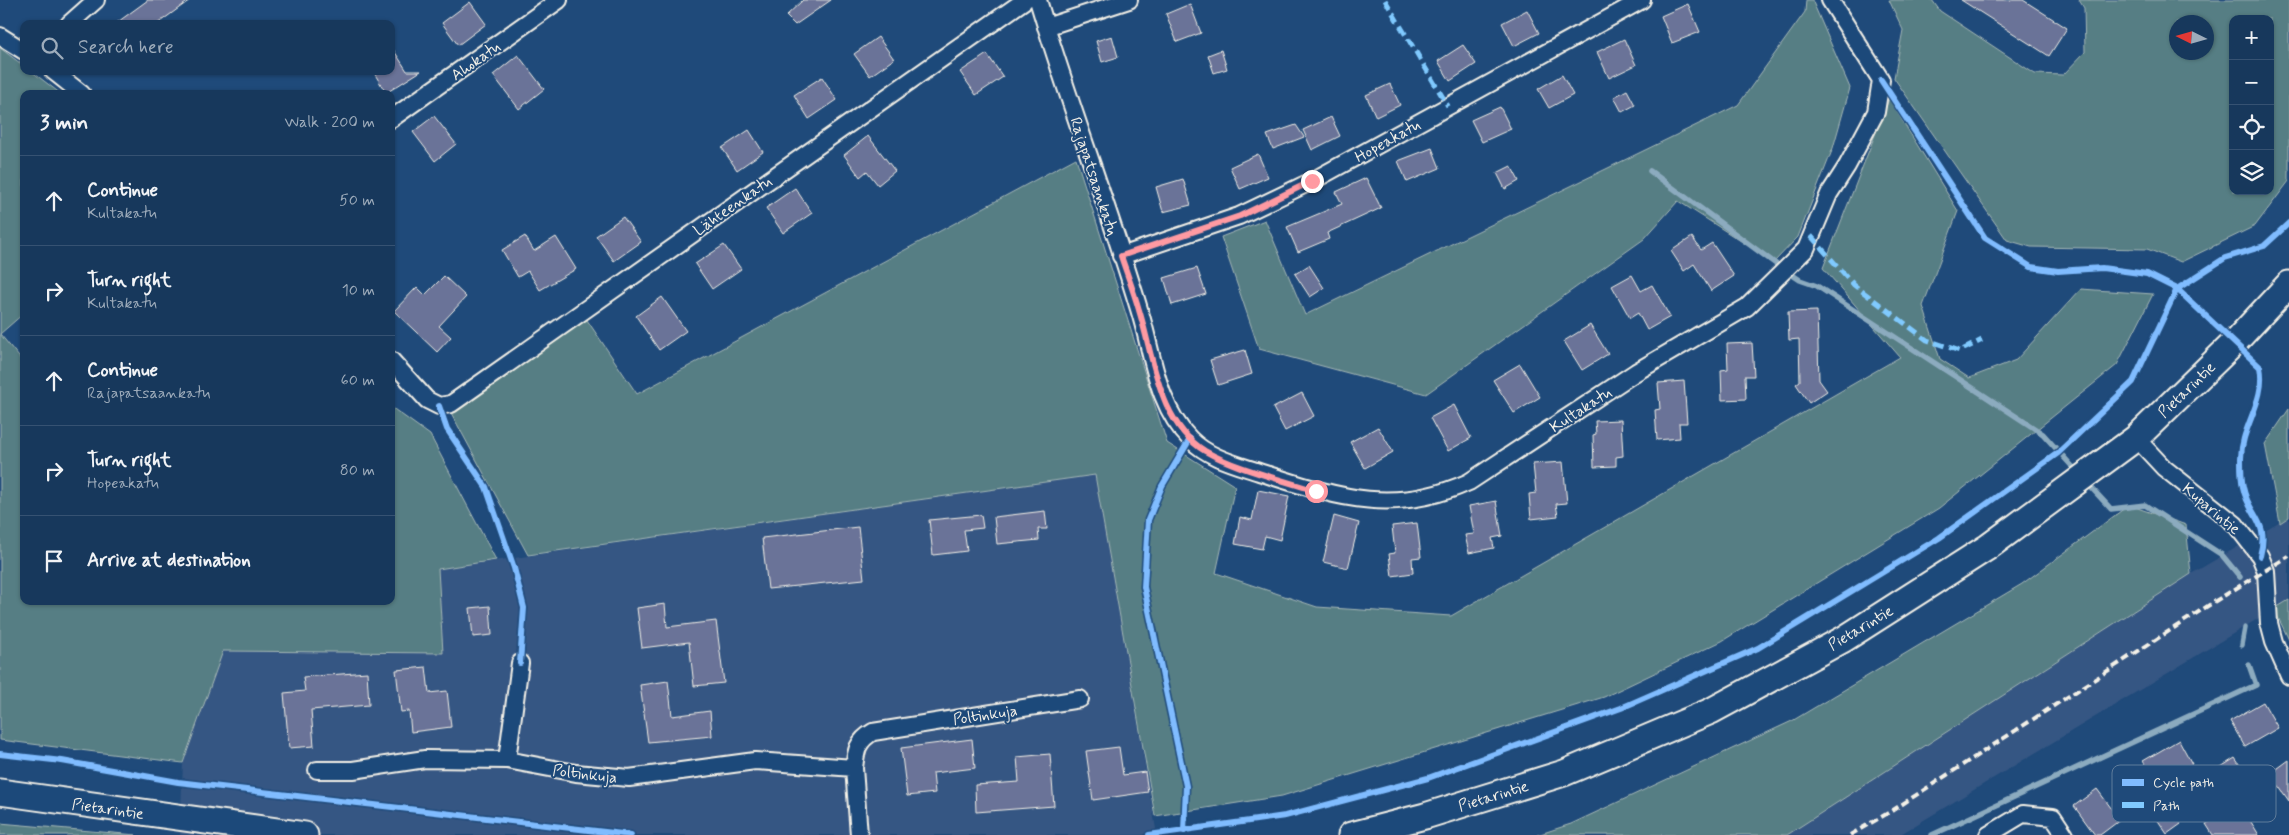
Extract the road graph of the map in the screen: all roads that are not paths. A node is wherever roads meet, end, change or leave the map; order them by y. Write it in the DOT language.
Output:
graph roads {
  1 [pos="96,0"];
  2 [pos="559,0"];
  3 [pos="1026,0"];
  4 [pos="1038,0"];
  5 [pos="1129,0"];
  6 [pos="1642,0"];
  7 [pos="1830,0"];
  8 [pos="73,20"];
  9 [pos="1046,26"];
  10 [pos="0,36"];
  11 [pos="20,48"];
  12 [pos="58,75"];
  13 [pos="77,90"];
  14 [pos="395,116"];
  15 [pos="1121,256"];
  16 [pos="2289,284"];
  17 [pos="395,364"];
  18 [pos="1169,410"];
  19 [pos="2136,438"];
  20 [pos="520,663"];
  21 [pos="2289,676"];
  22 [pos="1080,700"];
  23 [pos="507,760"];
  24 [pos="854,768"];
  25 [pos="317,770"];
  26 [pos="0,792"];
  27 [pos="305,835"];
  28 [pos="859,835"];
  29 [pos="1351,835"];
  30 [pos="1988,835"];
  31 [pos="2065,835"];
  1 -- 8 [label="street"];
  2 -- 14 [label="street, Ahokatu"];
  3 -- 17 [label="street, Lähteenkatu"];
  4 -- 9 [label="street, Rajapatsaankatu"];
  5 -- 9 [label="street"];
  6 -- 15 [label="street, Hopeakatu"];
  7 -- 18 [label="street, Kultakatu"];
  9 -- 15 [label="street, Rajapatsaankatu"];
  10 -- 11 [label="street"];
  12 -- 13 [label="street"];
  15 -- 18 [label="street, Rajapatsaankatu"];
  16 -- 19 [label="main road, Pietarintie"];
  19 -- 21 [label="street, Kuparintie"];
  19 -- 29 [label="main road, Pietarintie"];
  20 -- 23 [label="street"];
  22 -- 24 [label="street, Poltinkuja"];
  23 -- 24 [label="street, Poltinkuja"];
  23 -- 25 [label="street, Poltinkuja"];
  24 -- 28 [label="street, Poltinkuja"];
  26 -- 27 [label="main road, Pietarintie"];
  30 -- 31 [label="street"];
}
